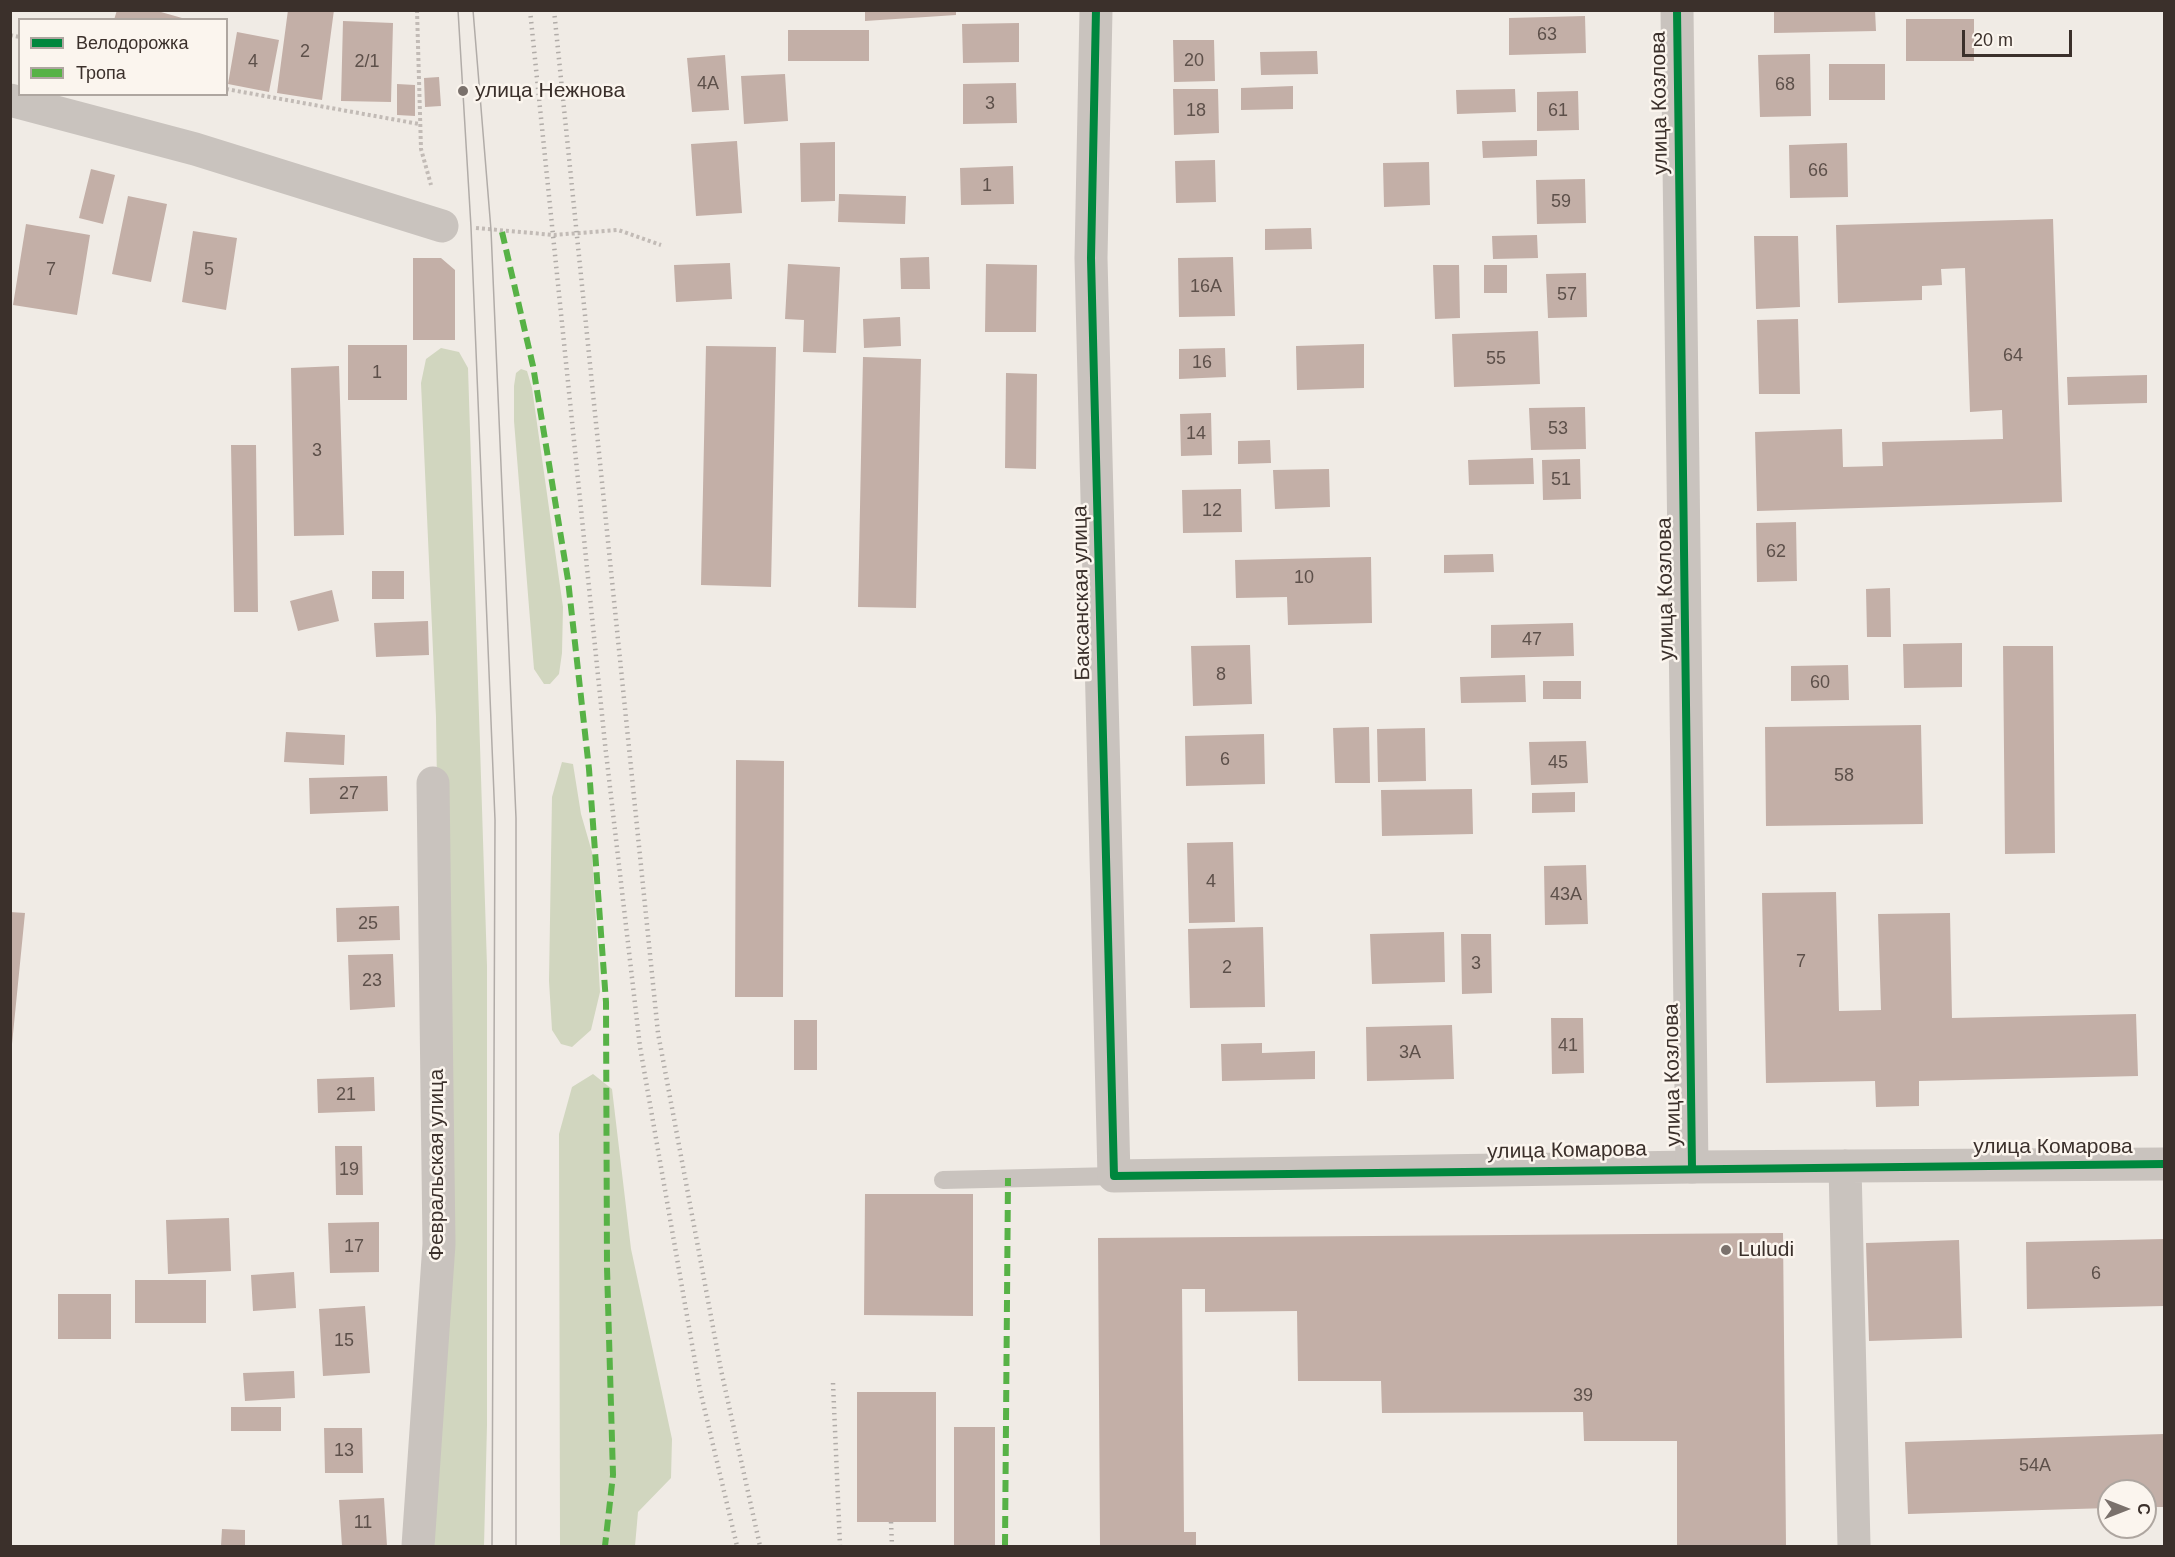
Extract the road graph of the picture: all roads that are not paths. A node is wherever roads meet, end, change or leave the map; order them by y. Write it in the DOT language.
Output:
graph roads {
  1 [pos="1096,10"];
  2 [pos="1677,10"];
  3 [pos="10,100"];
  4 [pos="442,226"];
  5 [pos="433,783"];
  6 [pos="2164,1164"];
  7 [pos="1845,1166"];
  8 [pos="1692,1167"];
  9 [pos="1114,1176"];
  10 [pos="943,1180"];
  11 [pos="418,1546"];
  12 [pos="1854,1546"];
  1 -- 9 [label="street, Баксанская улица"];
  2 -- 8 [label="street, улица Козлова"];
  3 -- 4 [label="street"];
  5 -- 11 [label="street, Февральская улица"];
  6 -- 7 [label="street, улица Комарова"];
  7 -- 8 [label="street, улица Комарова"];
  7 -- 12 [label="street"];
  8 -- 9 [label="street, улица Комарова"];
  9 -- 10 [label="lane"];
}
